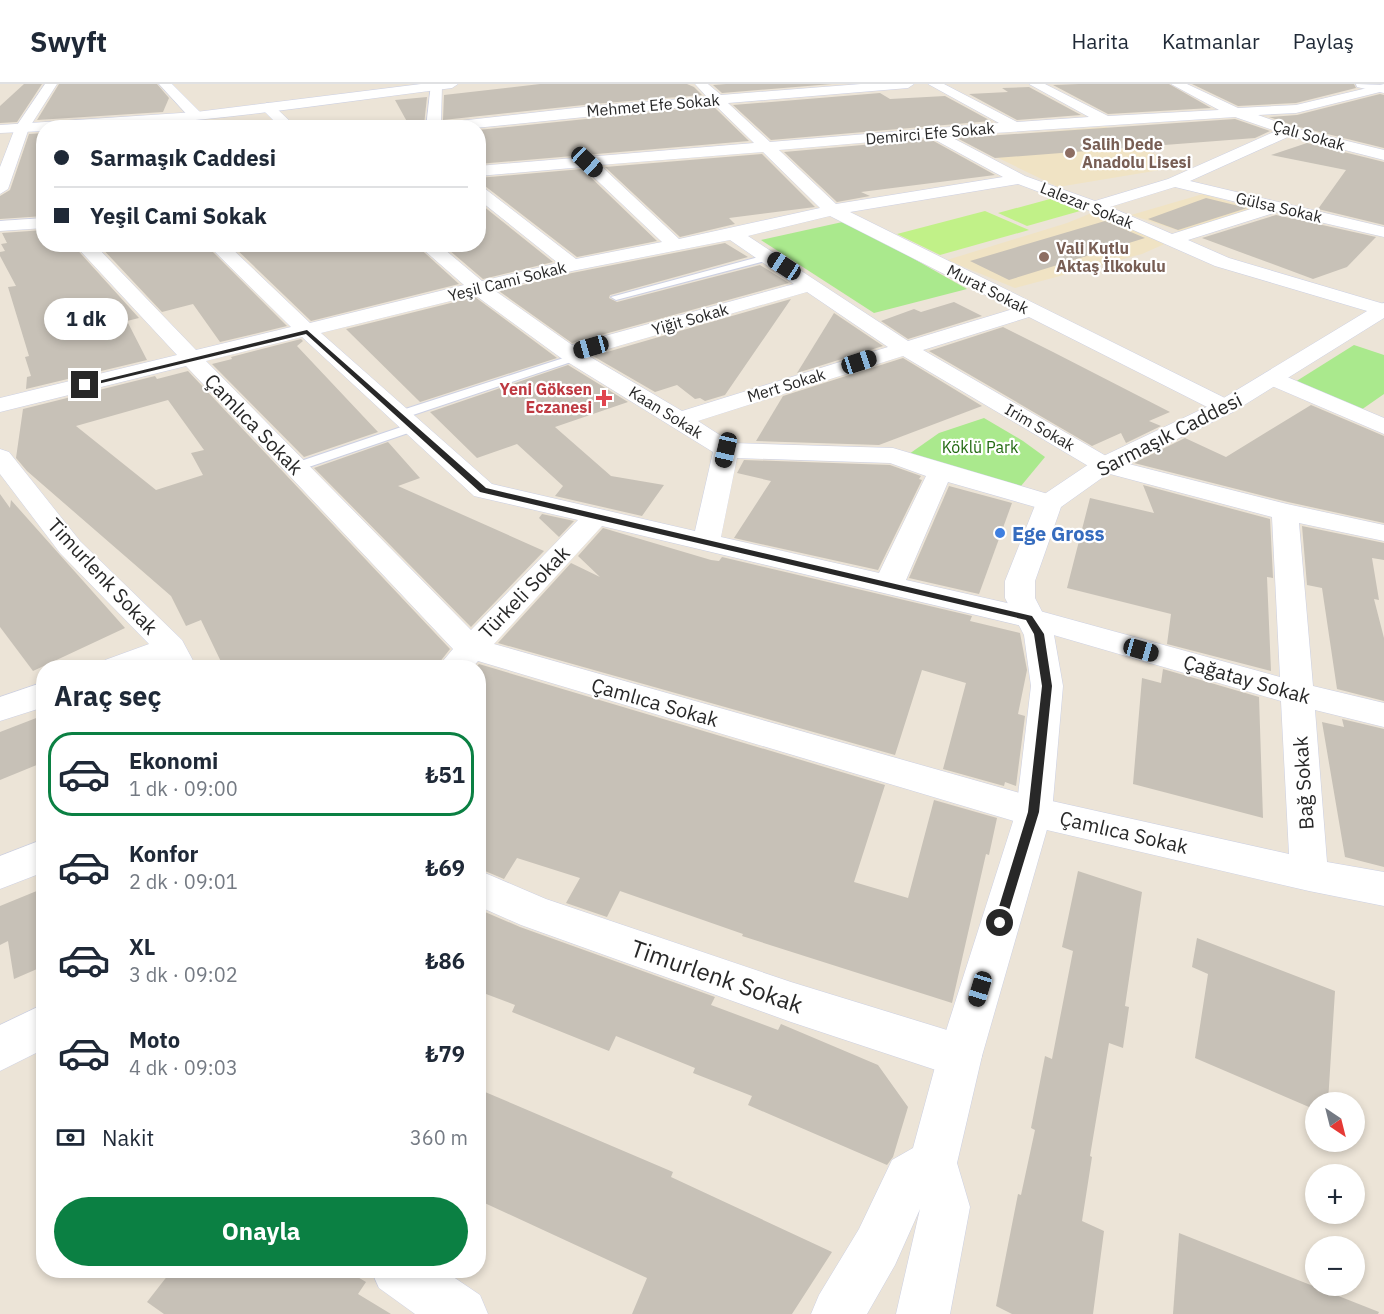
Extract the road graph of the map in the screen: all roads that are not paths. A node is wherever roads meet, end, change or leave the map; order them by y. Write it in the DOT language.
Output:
graph roads {
  1 [pos="51,84"];
  2 [pos="165,84"];
  3 [pos="452,84"];
  4 [pos="701,84"];
  5 [pos="908,84"];
  6 [pos="934,84"];
  7 [pos="1035,84"];
  8 [pos="1177,84"];
  9 [pos="1362,84"];
  10 [pos="436,86"];
  11 [pos="1381,87"];
  12 [pos="719,100"];
  13 [pos="267,107"];
  14 [pos="593,110"];
  15 [pos="1235,112"];
  16 [pos="196,116"];
  17 [pos="168,120"];
  18 [pos="281,120"];
  19 [pos="434,120"];
  20 [pos="1105,120"];
  21 [pos="486,121"];
  22 [pos="609,125"];
  23 [pos="1015,126"];
  24 [pos="22,128"];
  25 [pos="36,128"];
  26 [pos="0,129"];
  27 [pos="1289,131"];
  28 [pos="933,133"];
  29 [pos="626,141"];
  30 [pos="767,147"];
  31 [pos="1384,155"];
  32 [pos="642,156"];
  33 [pos="587,162"];
  34 [pos="486,170"];
  35 [pos="1019,179"];
  36 [pos="1174,182"];
  37 [pos="0,189"];
  38 [pos="486,197"];
  39 [pos="1277,206"];
  40 [pos="1094,207"];
  41 [pos="832,210"];
  42 [pos="36,224"];
  43 [pos="0,226"];
  44 [pos="1384,232"];
  45 [pos="733,234"];
  46 [pos="1171,240"];
  47 [pos="674,244"];
  48 [pos="90,252"];
  49 [pos="224,252"];
  50 [pos="436,252"];
  51 [pos="770,257"];
  52 [pos="572,266"];
  53 [pos="811,285"];
  54 [pos="479,288"];
  55 [pos="616,297"];
  56 [pos="1384,309"];
  57 [pos="1030,310"];
  58 [pos="307,332"];
  59 [pos="904,348"];
  60 [pos="573,355"];
  61 [pos="192,359"];
  62 [pos="1273,378"];
  63 [pos="0,405"];
  64 [pos="1225,407"];
  65 [pos="1378,418"];
  66 [pos="679,419"];
  67 [pos="407,421"];
  68 [pos="726,450"];
  69 [pos="0,457"];
  70 [pos="1104,465"];
  71 [pos="296,468"];
  72 [pos="940,472"];
  73 [pos="1049,502"];
  74 [pos="1285,512"];
  75 [pos="596,517"];
  76 [pos="1384,533"];
  77 [pos="706,543"];
  78 [pos="888,586"];
  79 [pos="1029,618"];
  80 [pos="176,658"];
  81 [pos="462,658"];
  82 [pos="486,664"];
  83 [pos="1297,694"];
  84 [pos="36,697"];
  85 [pos="0,709"];
  86 [pos="1384,715"];
  87 [pos="1034,812"];
  88 [pos="36,858"];
  89 [pos="0,873"];
  90 [pos="1309,875"];
  91 [pos="1384,889"];
  92 [pos="486,890"];
  93 [pos="36,1029"];
  94 [pos="0,1049"];
  95 [pos="960,1056"];
  96 [pos="933,1163"];
  97 [pos="409,1278"];
  98 [pos="461,1314"];
  99 [pos="838,1314"];
  100 [pos="923,1314"];
  1 -- 24 [label="street"];
  2 -- 16 [label="street"];
  3 -- 10 [label="street"];
  4 -- 12 [label="street, Murat Sokak"];
  5 -- 12 [label="street, Mehmet Efe Sokak"];
  6 -- 23 [label="street"];
  7 -- 20 [label="street"];
  8 -- 15 [label="street, Çalı Sokak"];
  9 -- 11 [label="street"];
  10 -- 13 [label="street"];
  10 -- 19 [label="street"];
  11 -- 15 [label="street, Demirci Efe Sokak"];
  12 -- 14 [label="street, Mehmet Efe Sokak"];
  12 -- 30 [label="street, Murat Sokak"];
  13 -- 16 [label="street"];
  13 -- 18 [label="street"];
  14 -- 21 [label="street, Mehmet Efe Sokak"];
  14 -- 22 [label="street"];
  15 -- 20 [label="street, Demirci Efe Sokak"];
  15 -- 27 [label="street, Çalı Sokak"];
  16 -- 17 [label="street"];
  20 -- 23 [label="street, Demirci Efe Sokak"];
  23 -- 28 [label="street, Demirci Efe Sokak"];
  24 -- 25 [label="street"];
  24 -- 26 [label="street"];
  24 -- 37 [label="street"];
  27 -- 31 [label="street, Çalı Sokak"];
  27 -- 36 [label="street"];
  28 -- 30 [label="street, Demirci Efe Sokak"];
  28 -- 35 [label="street, Lalezar Sokak"];
  29 -- 32 [label="street"];
  30 -- 32 [label="street, Demirci Efe Sokak"];
  30 -- 41 [label="street, Murat Sokak"];
  32 -- 33 [label="street, Demirci Efe Sokak"];
  33 -- 34 [label="street, Demirci Efe Sokak"];
  33 -- 47 [label="street"];
  35 -- 40 [label="street, Lalezar Sokak"];
  35 -- 41 [label="street, Yeşil Cami Sokak"];
  36 -- 39 [label="street, Gülsa Sokak"];
  36 -- 40 [label="street"];
  38 -- 52 [label="street"];
  39 -- 44 [label="street, Gülsa Sokak"];
  39 -- 46 [label="street"];
  40 -- 46 [label="street, Lalezar Sokak"];
  41 -- 45 [label="street, Yeşil Cami Sokak"];
  41 -- 57 [label="street, Murat Sokak"];
  42 -- 43 [label="street"];
  45 -- 47 [label="street, Yeşil Cami Sokak"];
  45 -- 51 [label="street, Irim Sokak"];
  46 -- 56 [label="street, Lalezar Sokak"];
  47 -- 52 [label="street, Yeşil Cami Sokak"];
  48 -- 61 [label="street, Çamlıca Sokak"];
  49 -- 58 [label="street, Çağatay Sokak"];
  50 -- 54 [label="street, Kaan Sokak"];
  51 -- 53 [label="street, Irim Sokak"];
  51 -- 55 [label="lane"];
  52 -- 54 [label="street, Yeşil Cami Sokak"];
  53 -- 59 [label="street, Irim Sokak"];
  53 -- 60 [label="street, Yiğit Sokak"];
  54 -- 58 [label="street, Yeşil Cami Sokak"];
  54 -- 60 [label="street, Kaan Sokak"];
  56 -- 62 [label="street, Sarmaşık Caddesi"];
  57 -- 59 [label="street, Mert Sokak"];
  57 -- 64 [label="street, Murat Sokak"];
  58 -- 61 [label="street, Yeşil Cami Sokak"];
  58 -- 67 [label="street, Çağatay Sokak"];
  59 -- 66 [label="street, Mert Sokak"];
  59 -- 70 [label="street, Irim Sokak"];
  60 -- 66 [label="street, Kaan Sokak"];
  60 -- 67 [label="lane"];
  61 -- 63 [label="street, Yeşil Cami Sokak"];
  61 -- 71 [label="street, Çamlıca Sokak"];
  62 -- 64 [label="street, Sarmaşık Caddesi"];
  62 -- 65 [label="street"];
  64 -- 70 [label="street, Sarmaşık Caddesi"];
  66 -- 68 [label="street, Kaan Sokak"];
  67 -- 71 [label="lane"];
  67 -- 75 [label="street, Çağatay Sokak"];
  68 -- 72 [label="street"];
  68 -- 77 [label="street"];
  69 -- 80 [label="street, Timurlenk Sokak"];
  70 -- 73 [label="street, Sarmaşık Caddesi"];
  70 -- 74 [label="street, Irim Sokak"];
  71 -- 81 [label="street, Çamlıca Sokak"];
  72 -- 73 [label="street"];
  72 -- 78 [label="street"];
  73 -- 79 [label="street"];
  74 -- 76 [label="street, Irim Sokak"];
  74 -- 83 [label="street, Bağ Sokak"];
  75 -- 77 [label="street, Çağatay Sokak"];
  75 -- 81 [label="street, Türkeli Sokak"];
  77 -- 78 [label="street, Çağatay Sokak"];
  78 -- 79 [label="street, Çağatay Sokak"];
  79 -- 83 [label="street, Çağatay Sokak"];
  79 -- 87 [label="street"];
  82 -- 87 [label="street, Çamlıca Sokak"];
  83 -- 86 [label="street, Çağatay Sokak"];
  83 -- 90 [label="street, Bağ Sokak"];
  84 -- 85 [label="street"];
  87 -- 90 [label="street, Çamlıca Sokak"];
  87 -- 95 [label="street"];
  88 -- 89 [label="street"];
  90 -- 91 [label="street, Çamlıca Sokak"];
  92 -- 95 [label="street, Timurlenk Sokak"];
  93 -- 94 [label="street"];
  95 -- 96 [label="street"];
  96 -- 99 [label="street"];
  96 -- 100 [label="street"];
  97 -- 98 [label="street"];
}
